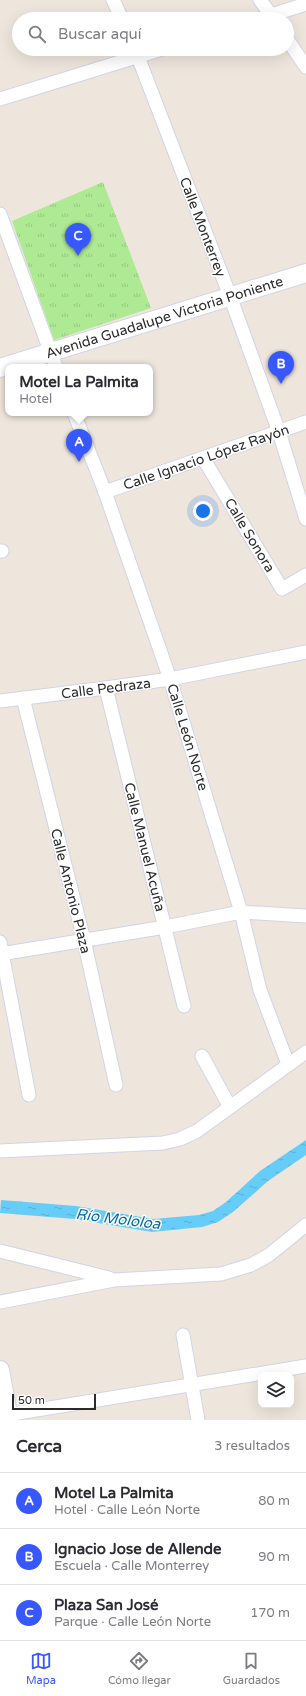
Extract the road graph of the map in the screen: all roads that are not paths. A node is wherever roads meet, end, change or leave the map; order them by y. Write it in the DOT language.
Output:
graph roads {
  1 [pos="113,0"];
  2 [pos="260,0"];
  3 [pos="306,4"];
  4 [pos="119,12"];
  5 [pos="265,12"];
  6 [pos="284,12"];
  7 [pos="294,49"];
  8 [pos="127,56"];
  9 [pos="137,56"];
  10 [pos="306,66"];
  11 [pos="0,99"];
  12 [pos="0,214"];
  13 [pos="306,273"];
  14 [pos="230,296"];
  15 [pos="53,359"];
  16 [pos="24,364"];
  17 [pos="75,416"];
  18 [pos="306,422"];
  19 [pos="279,432"];
  20 [pos="203,458"];
  21 [pos="105,492"];
  22 [pos="306,519"];
  23 [pos="306,575"];
  24 [pos="306,652"];
  25 [pos="170,679"];
  26 [pos="106,688"];
  27 [pos="23,698"];
  28 [pos="0,701"];
  29 [pos="241,912"];
  30 [pos="306,916"];
  31 [pos="165,926"];
  32 [pos="84,940"];
  33 [pos="1,950"];
  34 [pos="184,1006"];
  35 [pos="306,1052"];
  36 [pos="202,1056"];
  37 [pos="288,1064"];
  38 [pos="116,1085"];
  39 [pos="29,1095"];
  40 [pos="230,1107"];
  41 [pos="0,1151"];
  42 [pos="306,1225"];
  43 [pos="0,1251"];
  44 [pos="114,1280"];
  45 [pos="0,1302"];
  46 [pos="184,1335"];
  47 [pos="306,1366"];
  48 [pos="0,1370"];
  49 [pos="192,1384"];
  50 [pos="6,1417"];
  51 [pos="198,1420"];
  1 -- 4 [label="street"];
  2 -- 5 [label="street"];
  3 -- 6 [label="street"];
  7 -- 10 [label="street"];
  8 -- 11 [label="street"];
  9 -- 14 [label="street, Calle Monterrey"];
  12 -- 15 [label="street"];
  13 -- 14 [label="main road, Avenida Guadalupe Victoria Poniente"];
  14 -- 15 [label="main road, Avenida Guadalupe Victoria Poniente"];
  14 -- 19 [label="street, Calle Monterrey"];
  15 -- 16 [label="main road, Avenida Guadalupe Victoria Poniente"];
  17 -- 21 [label="street, Calle León Norte"];
  18 -- 19 [label="street, Calle Ignacio López Rayón"];
  19 -- 20 [label="street, Calle Ignacio López Rayón"];
  19 -- 22 [label="street, Calle Monterrey"];
  20 -- 21 [label="street, Calle Ignacio López Rayón"];
  20 -- 23 [label="street, Calle Sonora"];
  21 -- 25 [label="street, Calle León Norte"];
  24 -- 25 [label="street, Calle Pedraza"];
  25 -- 26 [label="street, Calle Pedraza"];
  25 -- 29 [label="street, Calle León Norte"];
  26 -- 27 [label="street, Calle Pedraza"];
  26 -- 31 [label="street, Calle Manuel Acuña"];
  27 -- 28 [label="street, Calle Pedraza"];
  27 -- 32 [label="street, Calle Antonio Plaza"];
  29 -- 30 [label="street"];
  29 -- 31 [label="street"];
  29 -- 37 [label="street, Calle León Norte"];
  31 -- 32 [label="street"];
  31 -- 34 [label="street, Calle Manuel Acuña"];
  32 -- 33 [label="street"];
  32 -- 38 [label="street, Calle Antonio Plaza"];
  33 -- 39 [label="street"];
  35 -- 37 [label="street"];
  36 -- 40 [label="street"];
  37 -- 40 [label="street"];
  40 -- 41 [label="street"];
  42 -- 44 [label="street"];
  43 -- 44 [label="street"];
  44 -- 45 [label="street"];
  46 -- 49 [label="street"];
  47 -- 49 [label="street"];
  48 -- 50 [label="main road"];
  49 -- 50 [label="street"];
  49 -- 51 [label="street"];
}
